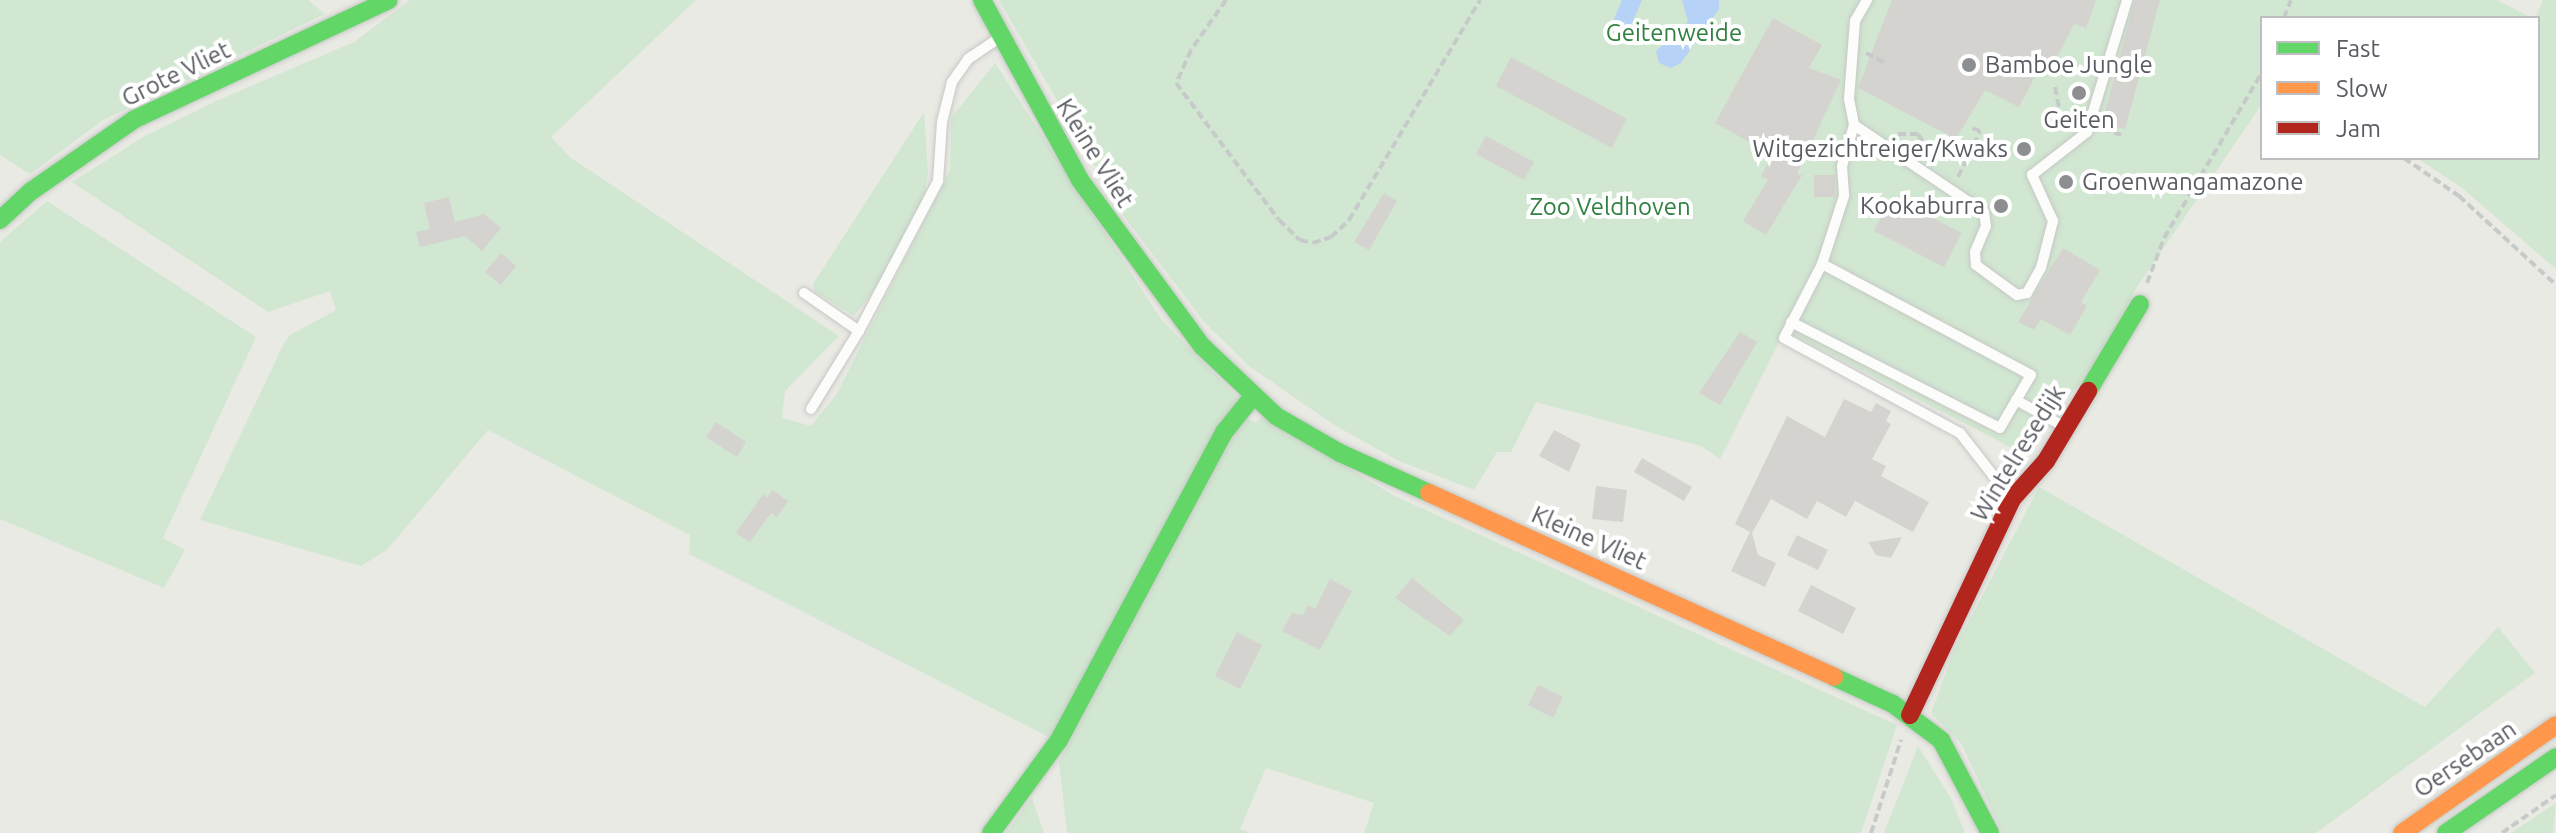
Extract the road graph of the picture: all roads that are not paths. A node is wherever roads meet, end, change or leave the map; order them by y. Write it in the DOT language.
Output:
graph roads {
  1 [pos="389,0"];
  2 [pos="982,0"];
  3 [pos="1867,0"];
  4 [pos="2127,0"];
  5 [pos="1001,37"];
  6 [pos="1854,125"];
  7 [pos="0,220"];
  8 [pos="1822,264"];
  9 [pos="804,293"];
  10 [pos="2140,304"];
  11 [pos="1791,322"];
  12 [pos="859,331"];
  13 [pos="1253,396"];
  14 [pos="2016,400"];
  15 [pos="811,409"];
  16 [pos="2063,426"];
  17 [pos="2012,499"];
  18 [pos="1910,715"];
  19 [pos="2556,725"];
  20 [pos="2556,757"];
  21 [pos="991,833"];
  22 [pos="1990,833"];
  23 [pos="2402,833"];
  24 [pos="2446,833"];
  1 -- 7 [label="street, Grote Vliet"];
  2 -- 5 [label="street, Kleine Vliet"];
  3 -- 6 [label="lane"];
  4 -- 6 [label="lane"];
  5 -- 12 [label="lane"];
  5 -- 13 [label="street, Kleine Vliet"];
  6 -- 8 [label="lane"];
  8 -- 11 [label="lane"];
  8 -- 14 [label="lane"];
  9 -- 12 [label="lane"];
  10 -- 16 [label="street, Wintelresedijk"];
  11 -- 14 [label="lane"];
  11 -- 17 [label="lane"];
  12 -- 15 [label="lane"];
  13 -- 18 [label="street, Kleine Vliet"];
  13 -- 21 [label="street"];
  14 -- 16 [label="lane"];
  16 -- 17 [label="street, Wintelresedijk"];
  17 -- 18 [label="street, Wintelresedijk"];
  18 -- 22 [label="street, Kleine Vliet"];
  19 -- 23 [label="street, Oersebaan"];
  20 -- 24 [label="street, Oersebaan"];
}
